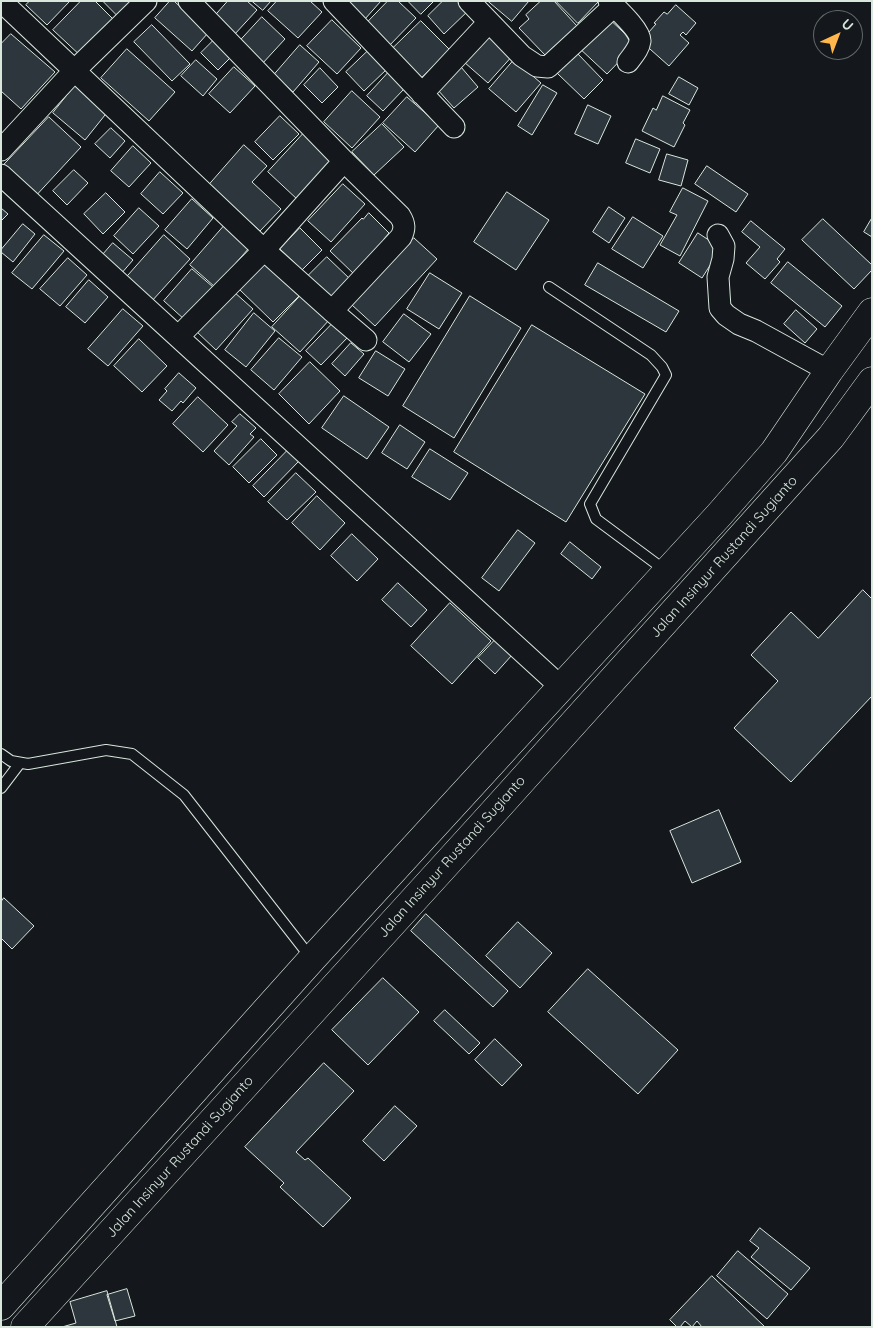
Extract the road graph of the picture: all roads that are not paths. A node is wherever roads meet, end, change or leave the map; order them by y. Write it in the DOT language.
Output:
graph roads {
  1 [pos="1,1"];
  2 [pos="146,1"];
  3 [pos="189,1"];
  4 [pos="334,1"];
  5 [pos="469,1"];
  6 [pos="612,4"];
  7 [pos="489,22"];
  8 [pos="628,62"];
  9 [pos="75,70"];
  10 [pos="422,94"];
  11 [pos="454,127"];
  12 [pos="1,150"];
  13 [pos="344,161"];
  14 [pos="1,175"];
  15 [pos="718,235"];
  16 [pos="264,250"];
  17 [pos="549,287"];
  18 [pos="332,311"];
  19 [pos="872,312"];
  20 [pos="179,336"];
  21 [pos="366,340"];
  22 [pos="829,371"];
  23 [pos="872,381"];
  24 [pos="667,572"];
  25 [pos="561,687"];
  26 [pos="1,754"];
  27 [pos="20,763"];
  28 [pos="1,788"];
  29 [pos="312,959"];
  30 [pos="1,1306"];
  31 [pos="34,1322"];
  1 -- 9 [label="street"];
  2 -- 9 [label="street"];
  3 -- 13 [label="street"];
  4 -- 10 [label="street"];
  5 -- 7 [label="street"];
  6 -- 7 [label="street"];
  6 -- 8 [label="street"];
  7 -- 10 [label="street"];
  9 -- 12 [label="street"];
  9 -- 16 [label="street"];
  10 -- 11 [label="street"];
  13 -- 16 [label="street"];
  13 -- 18 [label="street"];
  14 -- 20 [label="street"];
  15 -- 22 [label="street"];
  16 -- 18 [label="street"];
  16 -- 20 [label="street"];
  17 -- 24 [label="lane"];
  18 -- 21 [label="street"];
  19 -- 22 [label="highway"];
  20 -- 25 [label="street"];
  22 -- 24 [label="highway"];
  23 -- 31 [label="highway, Jalan Insinyur Rustandi Sugianto"];
  24 -- 25 [label="highway"];
  25 -- 29 [label="highway"];
  26 -- 27 [label="lane"];
  27 -- 28 [label="lane"];
  27 -- 29 [label="lane"];
  29 -- 30 [label="highway"];
}
